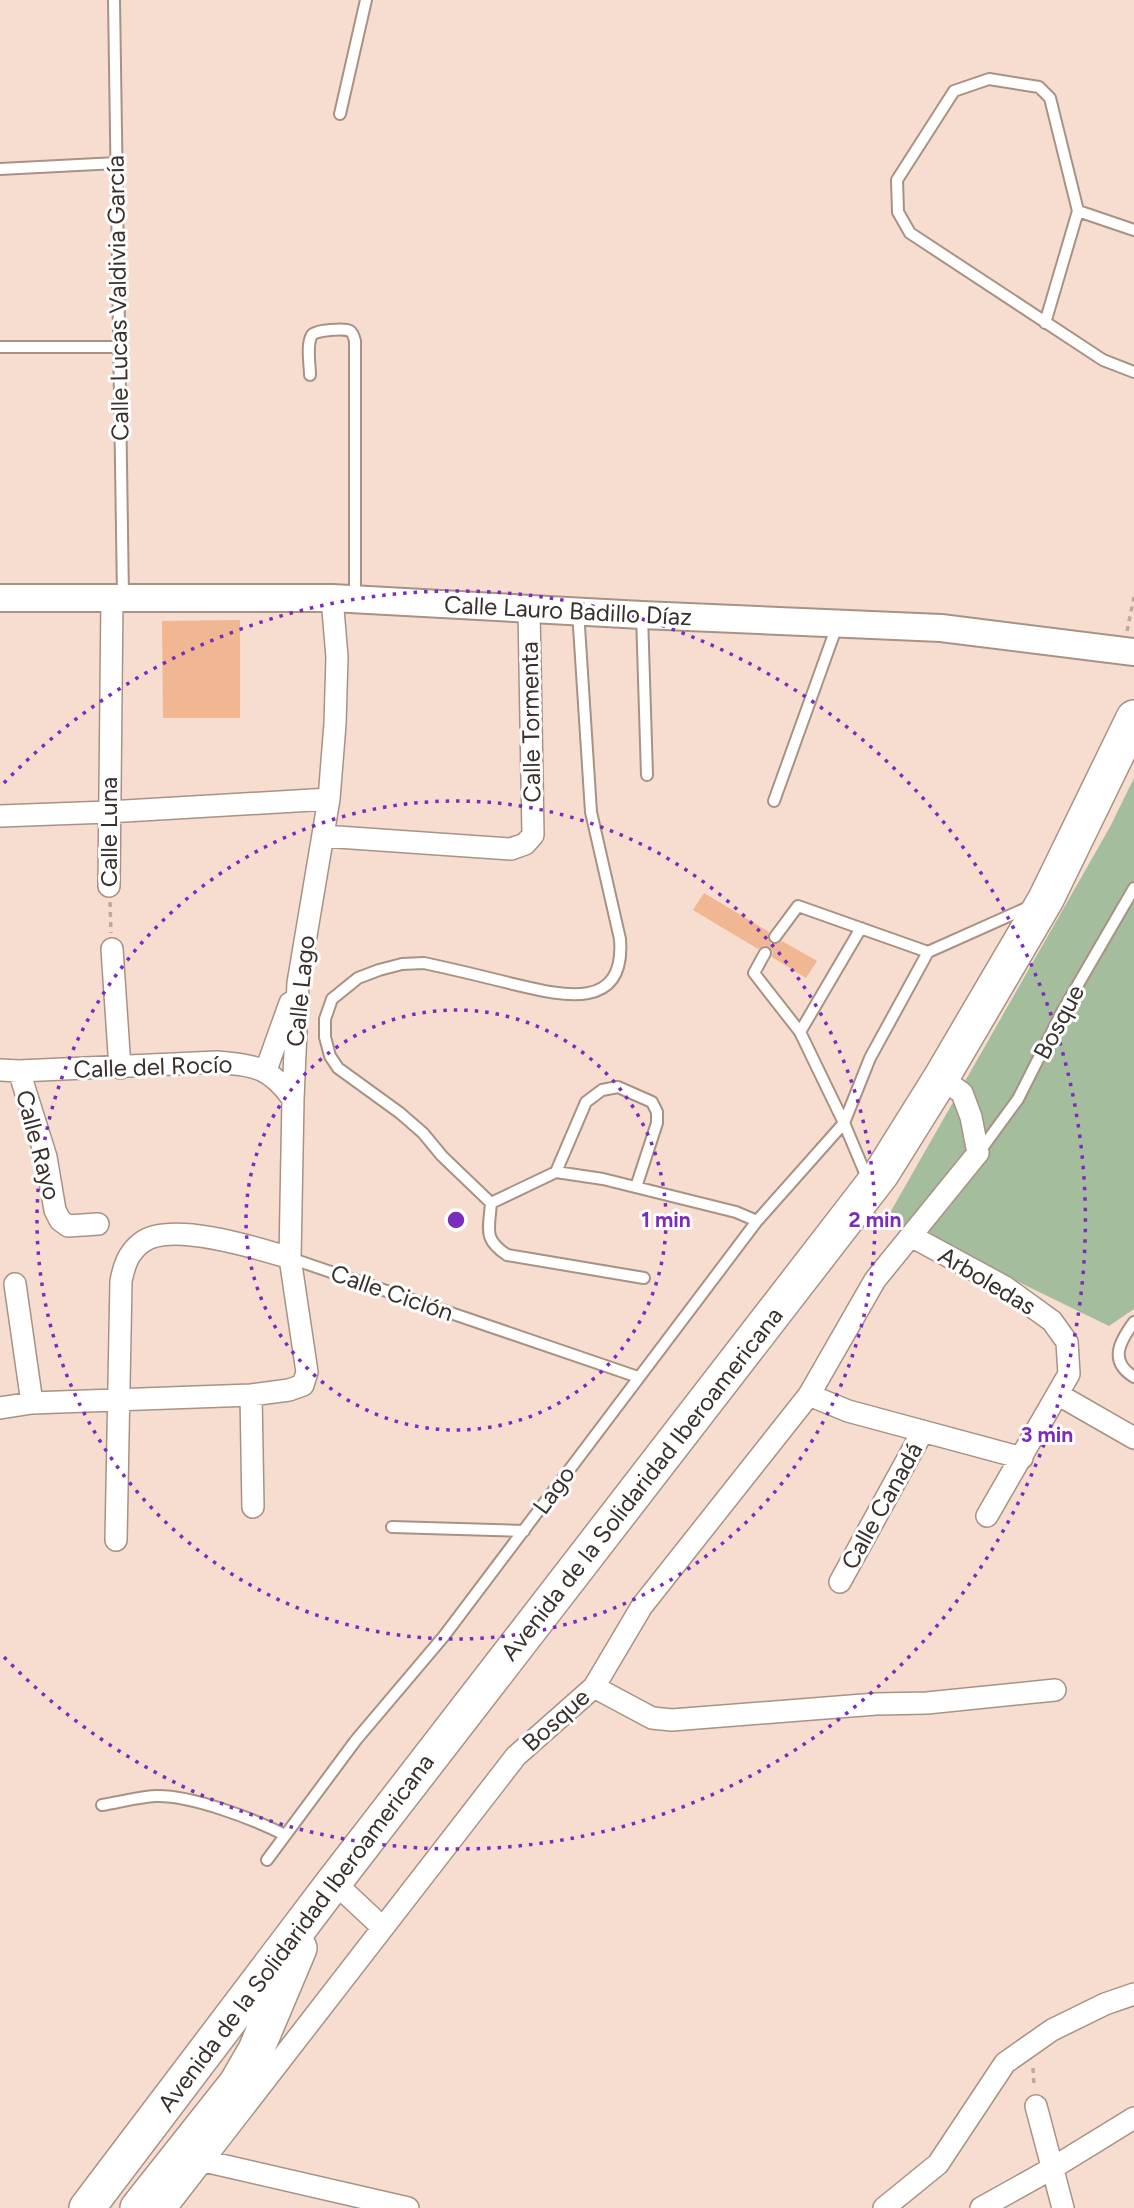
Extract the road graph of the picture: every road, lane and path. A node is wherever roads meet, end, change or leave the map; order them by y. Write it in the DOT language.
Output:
graph roads {
  1 [pos="114,0"];
  2 [pos="366,0"];
  3 [pos="340,114"];
  4 [pos="117,163"];
  5 [pos="0,169"];
  6 [pos="1078,211"];
  7 [pos="1134,230"];
  8 [pos="1045,323"];
  9 [pos="0,347"];
  10 [pos="119,347"];
  11 [pos="1134,372"];
  12 [pos="310,375"];
  13 [pos="118,597"];
  14 [pos="1134,597"];
  15 [pos="0,598"];
  16 [pos="344,598"];
  17 [pos="529,609"];
  18 [pos="578,611"];
  19 [pos="642,615"];
  20 [pos="838,623"];
  21 [pos="1128,652"];
  22 [pos="1134,718"];
  23 [pos="646,775"];
  24 [pos="329,799"];
  25 [pos="774,801"];
  26 [pos="108,812"];
  27 [pos="0,816"];
  28 [pos="323,836"];
  29 [pos="109,886"];
  30 [pos="1134,888"];
  31 [pos="1046,899"];
  32 [pos="861,928"];
  33 [pos="775,937"];
  34 [pos="112,949"];
  35 [pos="928,952"];
  36 [pos="765,953"];
  37 [pos="298,983"];
  38 [pos="800,1032"];
  39 [pos="120,1068"];
  40 [pos="266,1070"];
  41 [pos="9,1071"];
  42 [pos="941,1078"];
  43 [pos="293,1098"];
  44 [pos="844,1123"];
  45 [pos="978,1153"];
  46 [pos="556,1172"];
  47 [pos="636,1187"];
  48 [pos="871,1187"];
  49 [pos="491,1203"];
  50 [pos="757,1221"];
  51 [pos="97,1224"];
  52 [pos="911,1236"];
  53 [pos="290,1258"];
  54 [pos="644,1278"];
  55 [pos="15,1283"];
  56 [pos="1134,1322"];
  57 [pos="638,1377"];
  58 [pos="1134,1377"];
  59 [pos="251,1395"];
  60 [pos="809,1395"];
  61 [pos="1059,1395"];
  62 [pos="119,1401"];
  63 [pos="32,1403"];
  64 [pos="0,1408"];
  65 [pos="923,1431"];
  66 [pos="1134,1438"];
  67 [pos="1022,1458"];
  68 [pos="253,1507"];
  69 [pos="987,1516"];
  70 [pos="392,1527"];
  71 [pos="524,1531"];
  72 [pos="116,1540"];
  73 [pos="840,1582"];
  74 [pos="594,1687"];
  75 [pos="1055,1690"];
  76 [pos="102,1805"];
  77 [pos="285,1835"];
  78 [pos="267,1860"];
  79 [pos="327,1891"];
  80 [pos="382,1927"];
  81 [pos="1134,1994"];
  82 [pos="1031,2045"];
  83 [pos="246,2088"];
  84 [pos="1036,2106"];
  85 [pos="1134,2118"];
  86 [pos="1051,2169"];
  87 [pos="161,2194"];
  88 [pos="350,2202"];
  89 [pos="87,2208"];
  90 [pos="408,2208"];
  91 [pos="884,2208"];
  92 [pos="981,2208"];
  93 [pos="1063,2208"];
  1 -- 4 [label="lane, Calle Lucas Valdivia García"];
  2 -- 3 [label="lane"];
  4 -- 5 [label="lane"];
  4 -- 10 [label="lane, Calle Lucas Valdivia García"];
  6 -- 7 [label="lane"];
  6 -- 8 [label="lane"];
  6 -- 8 [label="lane"];
  8 -- 11 [label="lane"];
  9 -- 10 [label="lane"];
  10 -- 13 [label="lane, Calle Lucas Valdivia García"];
  12 -- 16 [label="lane"];
  13 -- 15 [label="street, Calle Lauro Badillo Díaz"];
  13 -- 16 [label="street, Calle Lauro Badillo Díaz"];
  13 -- 26 [label="street, Calle Luna"];
  14 -- 21 [label="path"];
  16 -- 17 [label="street, Calle Lauro Badillo Díaz"];
  16 -- 24 [label="street, Calle Lago"];
  17 -- 18 [label="street, Calle Lauro Badillo Díaz"];
  17 -- 28 [label="street, Calle Tormenta"];
  18 -- 19 [label="street, Calle Lauro Badillo Díaz"];
  18 -- 49 [label="lane"];
  19 -- 20 [label="street, Calle Lauro Badillo Díaz"];
  19 -- 23 [label="lane"];
  20 -- 21 [label="street, Calle Lauro Badillo Díaz"];
  20 -- 25 [label="lane"];
  22 -- 31 [label="highway, Avenida de la Solidaridad Iberoamericana"];
  24 -- 26 [label="street"];
  24 -- 28 [label="street, Calle Lago"];
  26 -- 27 [label="street"];
  26 -- 29 [label="street, Calle Luna"];
  28 -- 37 [label="street, Calle Lago"];
  29 -- 34 [label="path, Calle Luna"];
  30 -- 45 [label="lane, Bosque"];
  31 -- 35 [label="lane"];
  31 -- 42 [label="highway, Avenida de la Solidaridad Iberoamericana"];
  32 -- 33 [label="lane"];
  32 -- 35 [label="lane"];
  32 -- 38 [label="lane"];
  34 -- 39 [label="street"];
  35 -- 44 [label="lane, Lago"];
  36 -- 38 [label="lane"];
  37 -- 40 [label="street"];
  37 -- 43 [label="street, Calle Lago"];
  38 -- 44 [label="lane"];
  39 -- 40 [label="street, Calle del Rocío"];
  39 -- 41 [label="street, Calle del Rocío"];
  40 -- 43 [label="street, Calle del Rocío"];
  41 -- 51 [label="street, Calle Rayo"];
  42 -- 45 [label="street"];
  42 -- 48 [label="highway, Avenida de la Solidaridad Iberoamericana"];
  43 -- 53 [label="street, Calle Lago"];
  44 -- 48 [label="lane"];
  44 -- 50 [label="lane, Lago"];
  45 -- 52 [label="street, Bosque"];
  46 -- 47 [label="lane"];
  46 -- 47 [label="lane"];
  46 -- 49 [label="lane"];
  47 -- 50 [label="lane"];
  48 -- 79 [label="highway, Avenida de la Solidaridad Iberoamericana"];
  49 -- 54 [label="lane"];
  50 -- 57 [label="lane, Lago"];
  52 -- 60 [label="street, Bosque"];
  52 -- 61 [label="street, Arboledas"];
  53 -- 57 [label="lane, Calle Ciclón"];
  53 -- 59 [label="street, Calle Lago"];
  53 -- 62 [label="street, Calle Ciclón"];
  55 -- 63 [label="street"];
  56 -- 58 [label="lane"];
  57 -- 71 [label="lane, Lago"];
  59 -- 62 [label="street"];
  59 -- 68 [label="street"];
  60 -- 65 [label="street"];
  60 -- 74 [label="street, Bosque"];
  61 -- 66 [label="street"];
  61 -- 67 [label="street, Arboledas"];
  62 -- 63 [label="street"];
  62 -- 72 [label="street"];
  63 -- 64 [label="street"];
  65 -- 67 [label="street"];
  65 -- 73 [label="street, Calle Canadá"];
  67 -- 69 [label="street, Arboledas"];
  70 -- 71 [label="lane"];
  71 -- 77 [label="lane, Lago"];
  74 -- 75 [label="street"];
  74 -- 80 [label="street, Bosque"];
  76 -- 77 [label="lane"];
  77 -- 78 [label="lane, Lago"];
  79 -- 80 [label="street"];
  79 -- 83 [label="highway"];
  79 -- 89 [label="highway, Avenida de la Solidaridad Iberoamericana"];
  80 -- 83 [label="street, Bosque"];
  81 -- 82 [label="street"];
  82 -- 84 [label="path"];
  82 -- 91 [label="street"];
  83 -- 87 [label="highway"];
  83 -- 87 [label="street, Bosque"];
  84 -- 86 [label="street"];
  85 -- 86 [label="street"];
  86 -- 92 [label="street"];
  86 -- 93 [label="street"];
  87 -- 88 [label="street"];
  88 -- 90 [label="street"];
}
